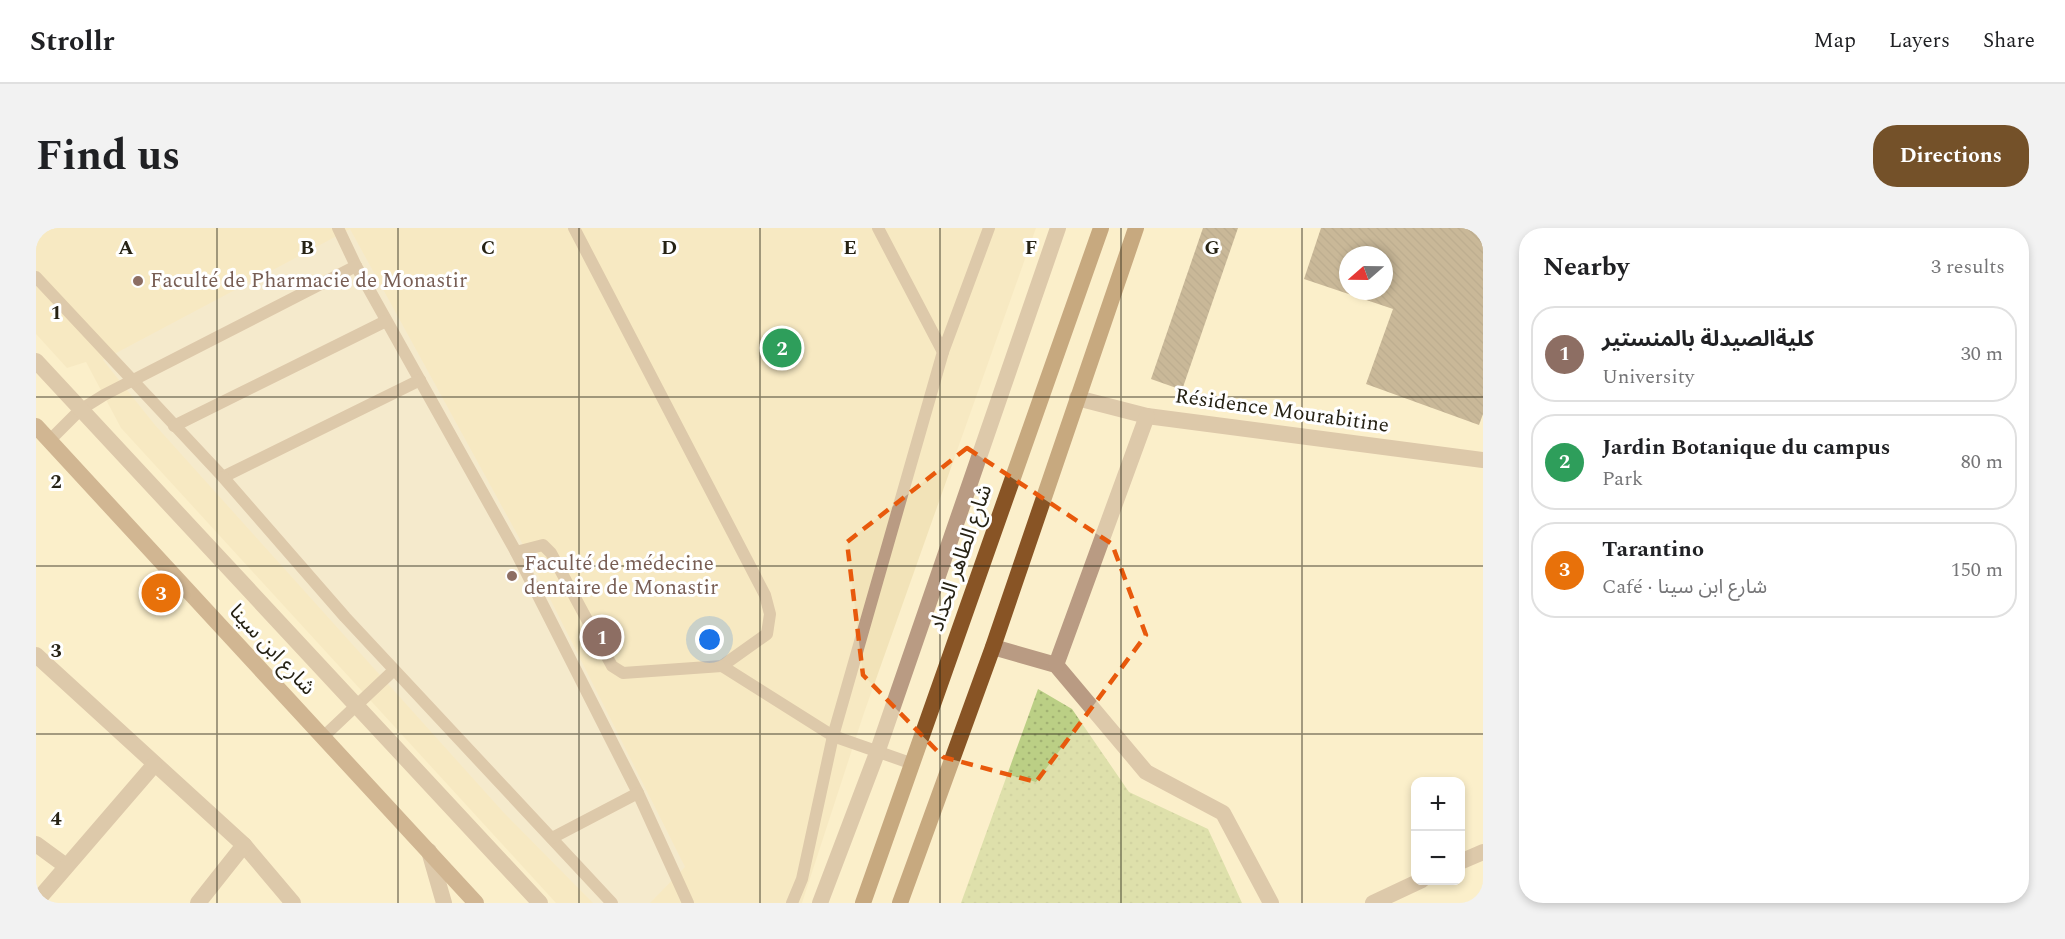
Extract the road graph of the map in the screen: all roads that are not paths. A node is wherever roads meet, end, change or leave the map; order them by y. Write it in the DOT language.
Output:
graph roads {
  1 [pos="338,228"];
  2 [pos="574,228"];
  3 [pos="878,228"];
  4 [pos="989,228"];
  5 [pos="1058,228"];
  6 [pos="1101,228"];
  7 [pos="1136,228"];
  8 [pos="356,266"];
  9 [pos="36,277"];
  10 [pos="386,321"];
  11 [pos="944,352"];
  12 [pos="36,361"];
  13 [pos="133,380"];
  14 [pos="420,380"];
  15 [pos="1077,398"];
  16 [pos="80,410"];
  17 [pos="1147,416"];
  18 [pos="36,426"];
  19 [pos="174,426"];
  20 [pos="49,441"];
  21 [pos="1483,460"];
  22 [pos="223,477"];
  23 [pos="516,552"];
  24 [pos="993,647"];
  25 [pos="36,655"];
  26 [pos="1056,665"];
  27 [pos="722,666"];
  28 [pos="394,670"];
  29 [pos="357,705"];
  30 [pos="833,736"];
  31 [pos="322,738"];
  32 [pos="877,753"];
  33 [pos="913,764"];
  34 [pos="154,765"];
  35 [pos="638,793"];
  36 [pos="552,838"];
  37 [pos="36,843"];
  38 [pos="244,845"];
  39 [pos="429,851"];
  40 [pos="1483,852"];
  41 [pos="1465,860"];
  42 [pos="66,866"];
  43 [pos="1411,885"];
  44 [pos="36,902"];
  45 [pos="198,903"];
  46 [pos="293,903"];
  47 [pos="444,903"];
  48 [pos="476,903"];
  49 [pos="540,903"];
  50 [pos="612,903"];
  51 [pos="688,903"];
  52 [pos="792,903"];
  53 [pos="820,903"];
  54 [pos="862,903"];
  55 [pos="900,903"];
  56 [pos="1271,903"];
  57 [pos="1373,903"];
  1 -- 8 [label="lane"];
  2 -- 27 [label="lane"];
  3 -- 11 [label="lane"];
  4 -- 11 [label="lane"];
  5 -- 32 [label="street"];
  6 -- 33 [label="main road, شارع الطاهر الحداد"];
  7 -- 15 [label="main road"];
  8 -- 10 [label="lane"];
  8 -- 13 [label="lane"];
  9 -- 13 [label="lane"];
  10 -- 14 [label="lane"];
  10 -- 19 [label="lane"];
  11 -- 30 [label="lane"];
  12 -- 16 [label="street"];
  13 -- 16 [label="lane"];
  13 -- 19 [label="lane"];
  14 -- 22 [label="lane"];
  14 -- 23 [label="lane"];
  15 -- 17 [label="street, Résidence Mourabitine"];
  15 -- 24 [label="main road"];
  16 -- 20 [label="lane"];
  16 -- 29 [label="street"];
  17 -- 21 [label="street, Résidence Mourabitine"];
  17 -- 26 [label="street"];
  18 -- 20 [label="main road, شارع ابن سينا"];
  19 -- 22 [label="lane"];
  20 -- 31 [label="main road, شارع ابن سينا"];
  22 -- 28 [label="lane"];
  23 -- 27 [label="lane"];
  23 -- 35 [label="lane"];
  24 -- 26 [label="street"];
  24 -- 55 [label="main road"];
  25 -- 34 [label="street"];
  26 -- 56 [label="street"];
  27 -- 30 [label="lane"];
  28 -- 29 [label="lane"];
  28 -- 36 [label="lane"];
  29 -- 31 [label="lane"];
  29 -- 49 [label="street"];
  30 -- 32 [label="lane"];
  30 -- 52 [label="lane"];
  31 -- 39 [label="main road, شارع ابن سينا"];
  32 -- 33 [label="lane"];
  32 -- 53 [label="street"];
  33 -- 54 [label="main road, شارع الطاهر الحداد"];
  34 -- 38 [label="street"];
  34 -- 42 [label="street"];
  35 -- 36 [label="lane"];
  35 -- 51 [label="lane"];
  36 -- 50 [label="lane"];
  37 -- 42 [label="street"];
  38 -- 45 [label="street"];
  38 -- 46 [label="street"];
  39 -- 47 [label="street"];
  39 -- 48 [label="main road, شارع ابن سينا"];
  40 -- 41 [label="street"];
  42 -- 44 [label="street"];
  43 -- 57 [label="street"];
}
